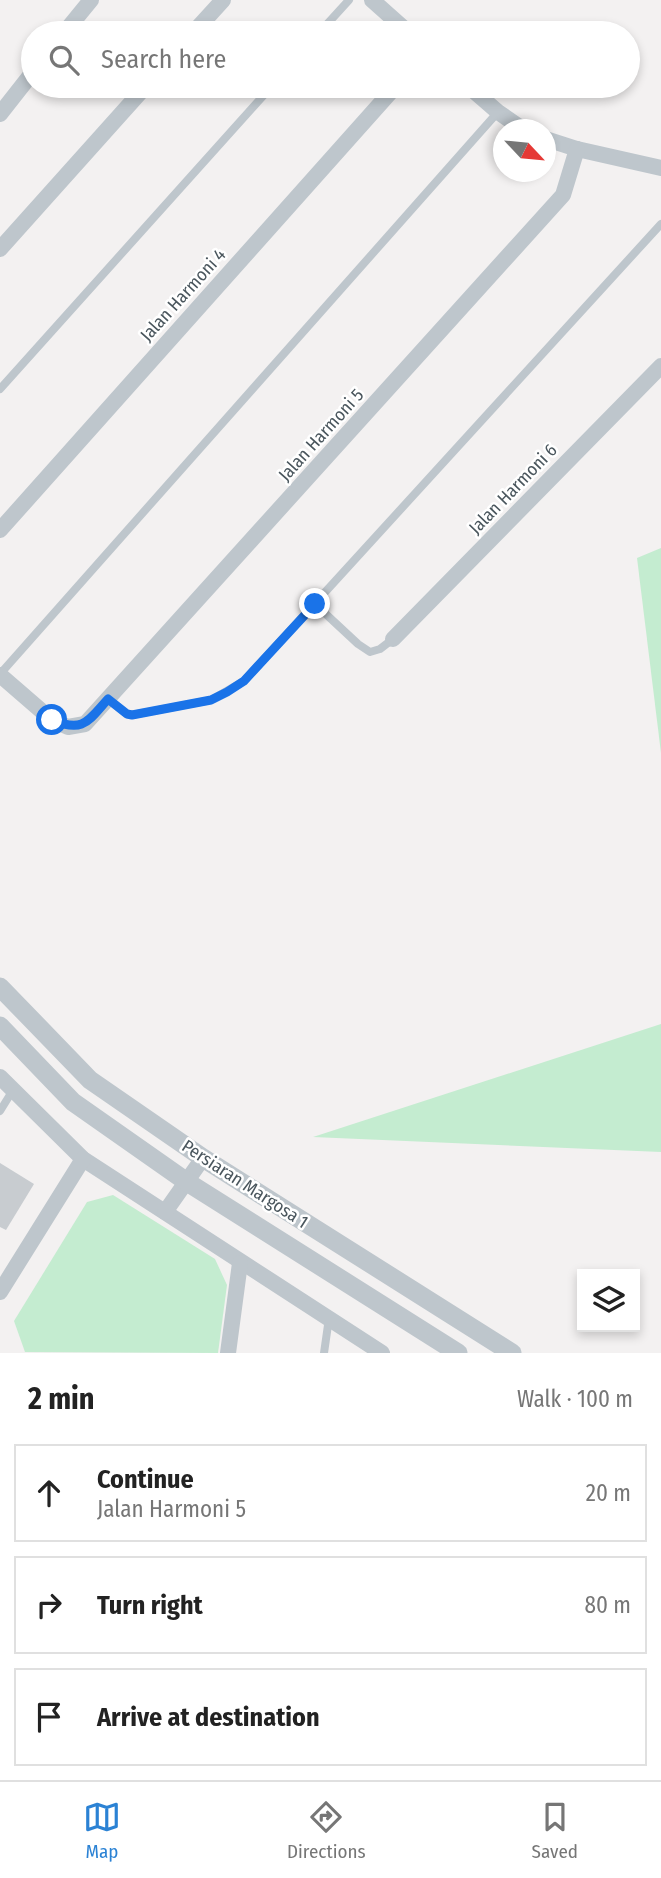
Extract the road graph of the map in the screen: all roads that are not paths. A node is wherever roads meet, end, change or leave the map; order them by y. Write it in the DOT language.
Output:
graph roads {
  1 [pos="91,0"];
  2 [pos="223,0"];
  3 [pos="349,0"];
  4 [pos="372,0"];
  5 [pos="74,21"];
  6 [pos="204,21"];
  7 [pos="330,21"];
  8 [pos="396,21"];
  9 [pos="21,87"];
  10 [pos="135,98"];
  11 [pos="261,98"];
  12 [pos="385,98"];
  13 [pos="482,98"];
  14 [pos="498,112"];
  15 [pos="0,114"];
  16 [pos="508,119"];
  17 [pos="556,142"];
  18 [pos="577,149"];
  19 [pos="661,168"];
  20 [pos="661,224"];
  21 [pos="0,248"];
  22 [pos="661,366"];
  23 [pos="0,389"];
  24 [pos="0,530"];
  25 [pos="315,604"];
  26 [pos="393,639"];
  27 [pos="0,675"];
  28 [pos="108,699"];
  29 [pos="0,987"];
  30 [pos="0,1026"];
  31 [pos="0,1077"];
  32 [pos="13,1090"];
  33 [pos="0,1111"];
  34 [pos="203,1157"];
  35 [pos="83,1159"];
  36 [pos="187,1182"];
  37 [pos="165,1212"];
  38 [pos="240,1263"];
  39 [pos="0,1292"];
  40 [pos="329,1318"];
  41 [pos="228,1353"];
  42 [pos="324,1353"];
  43 [pos="382,1353"];
  44 [pos="458,1353"];
  45 [pos="512,1353"];
  1 -- 5 [label="street"];
  2 -- 6 [label="street"];
  3 -- 7 [label="lane"];
  4 -- 8 [label="street"];
  9 -- 15 [label="street"];
  10 -- 21 [label="street"];
  11 -- 23 [label="lane"];
  12 -- 24 [label="street, Jalan Harmoni 4"];
  13 -- 14 [label="street"];
  14 -- 16 [label="street"];
  14 -- 27 [label="lane"];
  17 -- 18 [label="street"];
  18 -- 19 [label="street"];
  18 -- 28 [label="street, Jalan Harmoni 5"];
  20 -- 25 [label="lane"];
  22 -- 26 [label="street, Jalan Harmoni 6"];
  25 -- 26 [label="lane"];
  25 -- 28 [label="lane"];
  27 -- 28 [label="street, Jalan Harmoni 5"];
  29 -- 34 [label="street, Persiaran Margosa 1"];
  30 -- 36 [label="street, Persiaran Margosa 1"];
  31 -- 32 [label="street"];
  32 -- 33 [label="lane"];
  32 -- 35 [label="street"];
  34 -- 36 [label="street"];
  34 -- 45 [label="street, Persiaran Margosa 1"];
  35 -- 37 [label="street"];
  35 -- 39 [label="street"];
  36 -- 37 [label="street"];
  36 -- 44 [label="street, Persiaran Margosa 1"];
  37 -- 38 [label="street"];
  38 -- 40 [label="street"];
  38 -- 41 [label="street"];
  40 -- 42 [label="lane"];
  40 -- 43 [label="street"];
}
